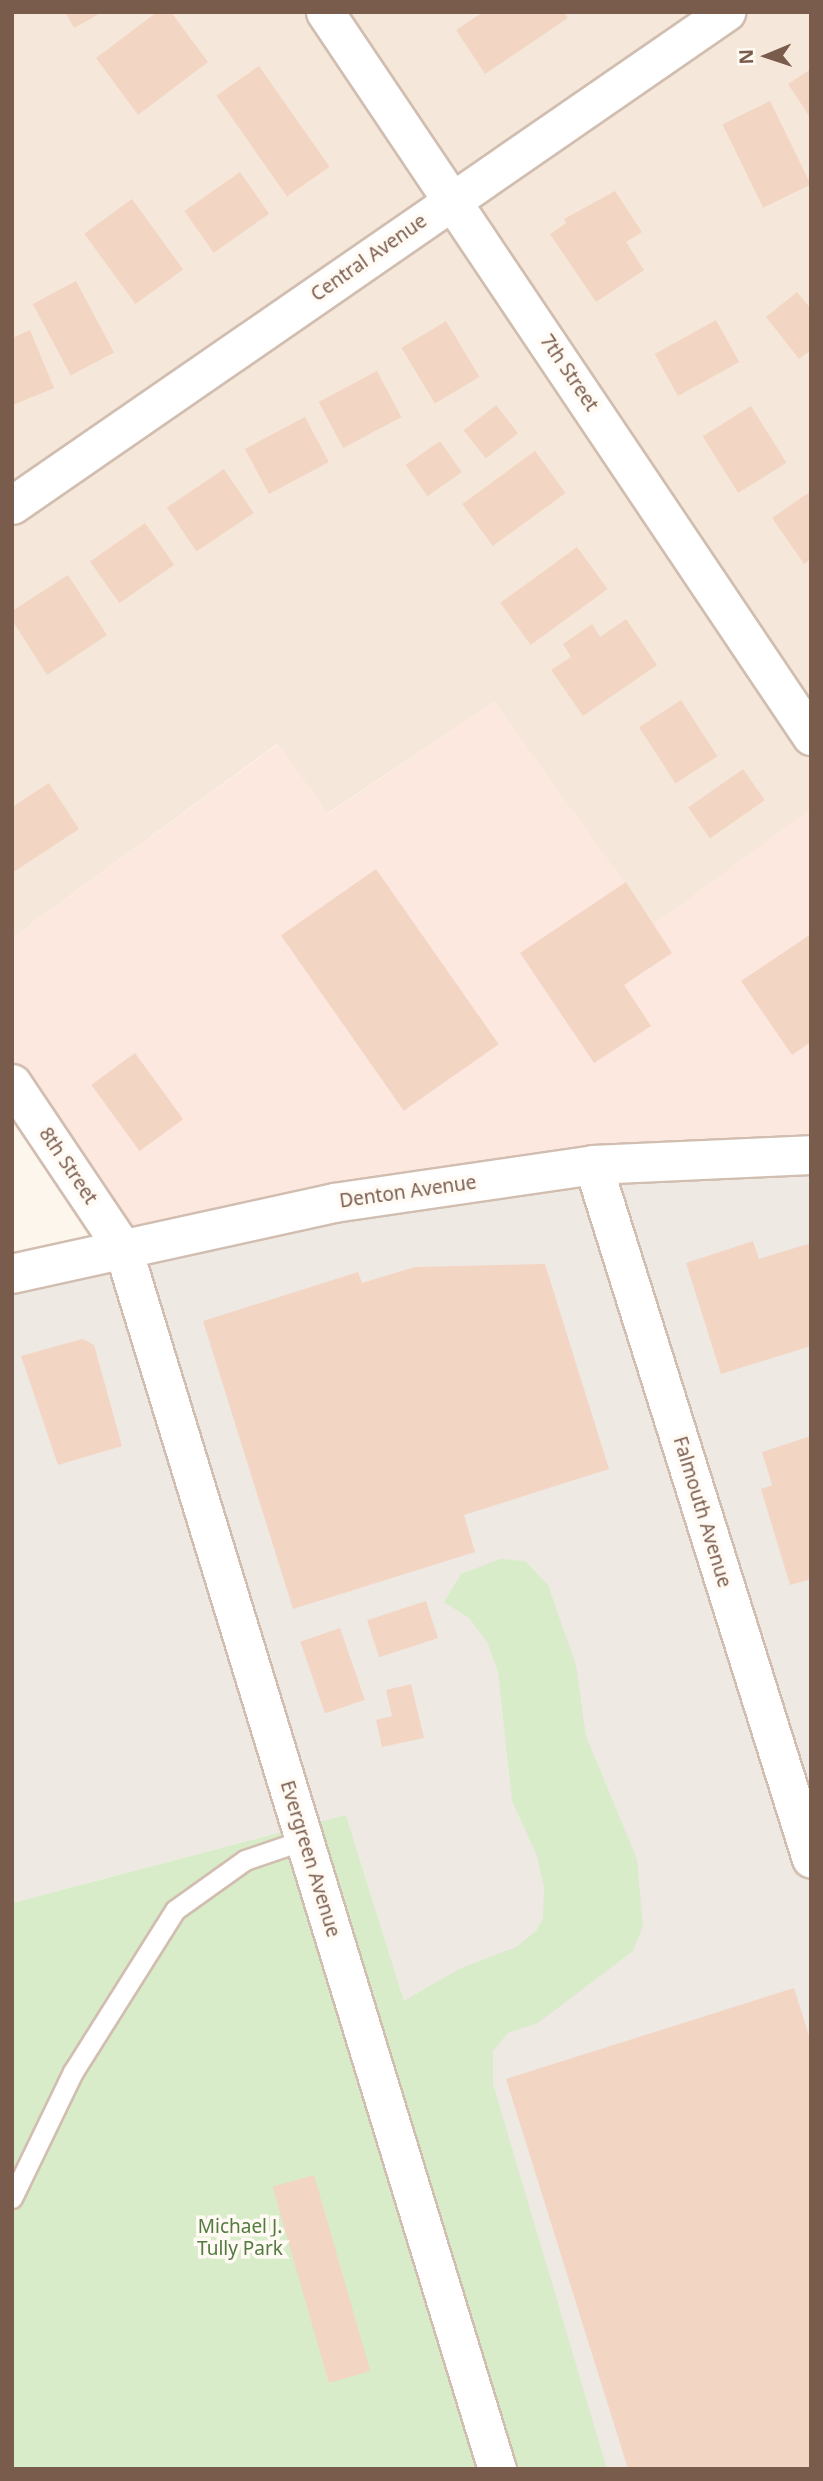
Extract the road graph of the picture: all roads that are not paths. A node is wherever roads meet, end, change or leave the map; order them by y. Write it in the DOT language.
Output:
graph roads {
  1 [pos="325,12"];
  2 [pos="726,12"];
  3 [pos="453,200"];
  4 [pos="12,505"];
  5 [pos="811,736"];
  6 [pos="12,1083"];
  7 [pos="811,1155"];
  8 [pos="593,1165"];
  9 [pos="123,1249"];
  10 [pos="12,1274"];
  11 [pos="304,1840"];
  12 [pos="811,1858"];
  13 [pos="12,2198"];
  14 [pos="497,2469"];
  1 -- 3 [label="street, 7th Street"];
  2 -- 3 [label="street, Central Avenue"];
  3 -- 4 [label="street, Central Avenue"];
  3 -- 5 [label="street, 7th Street"];
  6 -- 9 [label="street, 8th Street"];
  7 -- 8 [label="main road, Denton Avenue"];
  8 -- 9 [label="main road, Denton Avenue"];
  8 -- 12 [label="street, Falmouth Avenue"];
  9 -- 10 [label="main road, Denton Avenue"];
  9 -- 11 [label="street, Evergreen Avenue"];
  11 -- 13 [label="lane"];
  11 -- 14 [label="street, Evergreen Avenue"];
}
